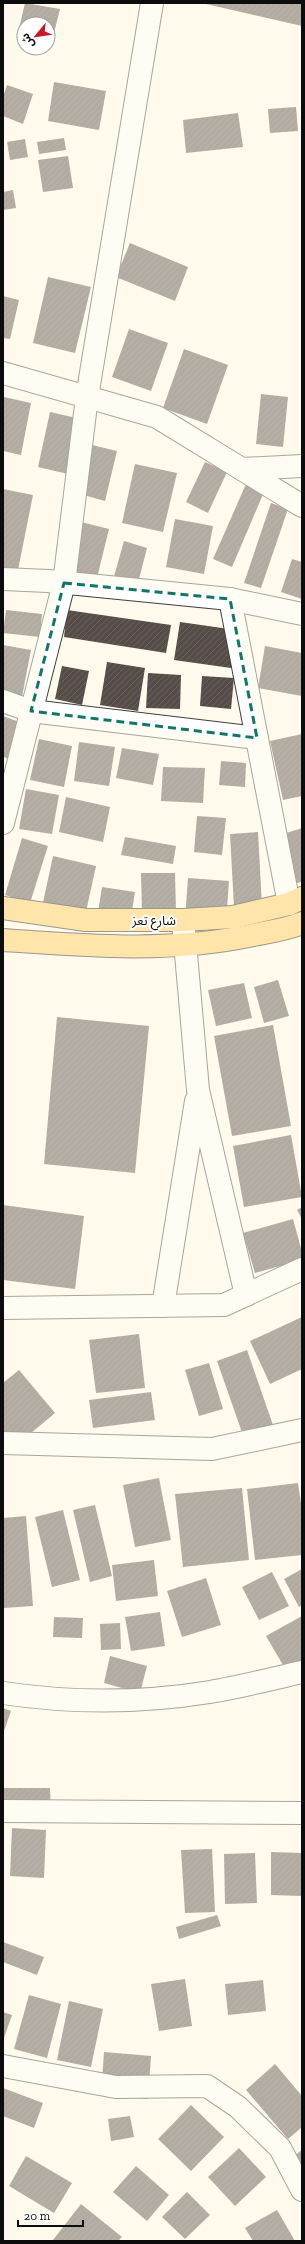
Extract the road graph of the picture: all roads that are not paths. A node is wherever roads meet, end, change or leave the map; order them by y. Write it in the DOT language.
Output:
graph roads {
  1 [pos="152,3"];
  2 [pos="3,373"];
  3 [pos="87,397"];
  4 [pos="302,466"];
  5 [pos="242,468"];
  6 [pos="302,506"];
  7 [pos="3,580"];
  8 [pos="64,583"];
  9 [pos="230,599"];
  10 [pos="302,614"];
  11 [pos="3,701"];
  12 [pos="31,712"];
  13 [pos="257,738"];
  14 [pos="5,810"];
  15 [pos="295,901"];
  16 [pos="3,908"];
  17 [pos="183,920"];
  18 [pos="302,923"];
  19 [pos="3,940"];
  20 [pos="186,946"];
  21 [pos="198,1090"];
  22 [pos="302,1269"];
  23 [pos="246,1295"];
  24 [pos="163,1306"];
  25 [pos="3,1308"];
  26 [pos="302,1430"];
  27 [pos="3,1443"];
  28 [pos="302,1672"];
  29 [pos="3,1693"];
  30 [pos="3,1811"];
  31 [pos="302,1813"];
  32 [pos="3,2066"];
  33 [pos="302,2190"];
  1 -- 3 [label="street"];
  2 -- 3 [label="street"];
  3 -- 5 [label="street"];
  3 -- 8 [label="street"];
  4 -- 5 [label="street"];
  5 -- 6 [label="street"];
  7 -- 8 [label="street"];
  8 -- 9 [label="street"];
  8 -- 12 [label="street"];
  9 -- 10 [label="street"];
  9 -- 13 [label="street"];
  11 -- 12 [label="street"];
  12 -- 13 [label="street"];
  12 -- 14 [label="street"];
  13 -- 15 [label="street"];
  15 -- 17 [label="main road, شارع تعز"];
  16 -- 17 [label="main road, شارع تعز"];
  17 -- 20 [label="street"];
  18 -- 20 [label="main road, شارع تعز"];
  19 -- 20 [label="main road, شارع تعز"];
  20 -- 21 [label="street"];
  21 -- 23 [label="street"];
  21 -- 24 [label="street"];
  22 -- 23 [label="street"];
  23 -- 24 [label="street"];
  24 -- 25 [label="street"];
  26 -- 27 [label="street"];
  28 -- 29 [label="street"];
  30 -- 31 [label="street"];
  32 -- 33 [label="street"];
}
